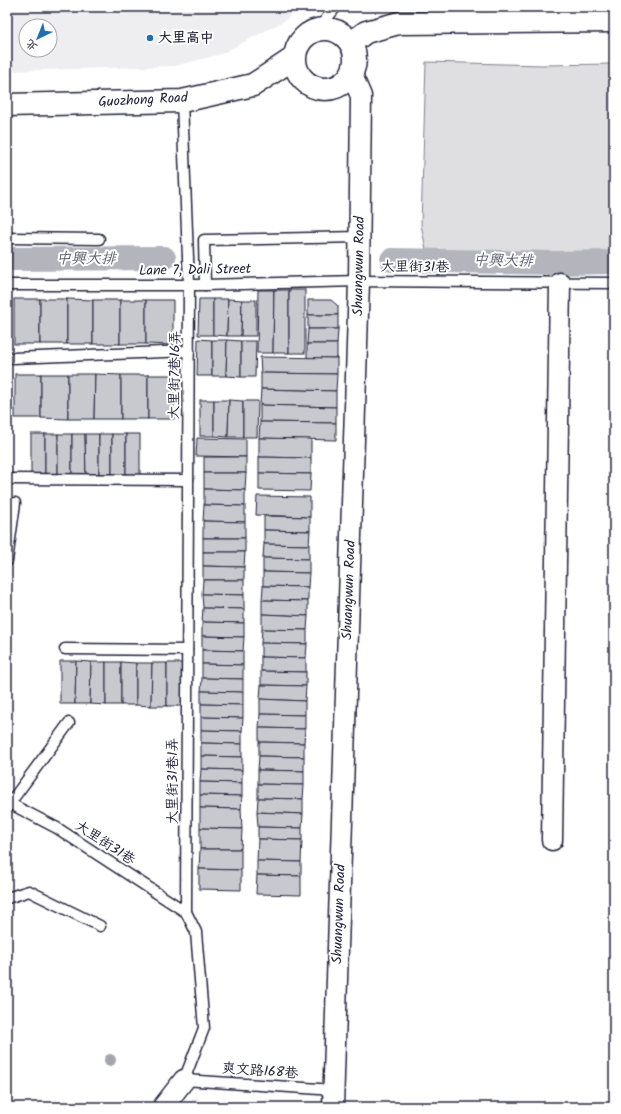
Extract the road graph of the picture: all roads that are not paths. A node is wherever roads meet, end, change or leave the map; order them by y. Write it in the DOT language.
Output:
graph roads {
  1 [pos="336,7"];
  2 [pos="614,21"];
  3 [pos="318,29"];
  4 [pos="351,43"];
  5 [pos="294,58"];
  6 [pos="352,75"];
  7 [pos="182,101"];
  8 [pos="7,105"];
  9 [pos="360,237"];
  10 [pos="7,238"];
  11 [pos="99,239"];
  12 [pos="359,281"];
  13 [pos="560,283"];
  14 [pos="614,283"];
  15 [pos="189,284"];
  16 [pos="7,285"];
  17 [pos="205,285"];
  18 [pos="189,352"];
  19 [pos="13,358"];
  20 [pos="7,480"];
  21 [pos="188,480"];
  22 [pos="15,503"];
  23 [pos="7,561"];
  24 [pos="65,649"];
  25 [pos="188,650"];
  26 [pos="69,724"];
  27 [pos="9,802"];
  28 [pos="552,840"];
  29 [pos="7,898"];
  30 [pos="186,912"];
  31 [pos="100,926"];
  32 [pos="184,1080"];
  33 [pos="333,1098"];
  34 [pos="163,1107"];
  1 -- 3 [label="lane"];
  2 -- 4 [label="street"];
  3 -- 4 [label="street"];
  3 -- 5 [label="street"];
  4 -- 6 [label="street"];
  5 -- 6 [label="street"];
  5 -- 7 [label="street, Guozhong Road"];
  6 -- 9 [label="street, Shuangwun Road"];
  7 -- 8 [label="street, Guozhong Road"];
  7 -- 15 [label="lane, 大里街7巷16弄"];
  9 -- 12 [label="street, Shuangwun Road"];
  9 -- 17 [label="lane"];
  10 -- 11 [label="lane"];
  12 -- 13 [label="lane, 大里街31巷"];
  12 -- 17 [label="lane, Lane 7, Dali Street"];
  12 -- 33 [label="street, Shuangwun Road"];
  13 -- 14 [label="lane, 大里街31巷"];
  13 -- 28 [label="street"];
  15 -- 16 [label="lane, Lane 7, Dali Street"];
  15 -- 17 [label="lane, Lane 7, Dali Street"];
  15 -- 18 [label="lane, 大里街7巷16弄"];
  18 -- 19 [label="lane"];
  18 -- 21 [label="lane, 大里街7巷16弄"];
  20 -- 21 [label="lane"];
  21 -- 25 [label="lane, 大里街7巷16弄"];
  22 -- 23 [label="lane"];
  24 -- 25 [label="lane"];
  25 -- 30 [label="lane, 大里街31巷1弄"];
  26 -- 27 [label="lane"];
  27 -- 30 [label="lane, 大里街31巷"];
  29 -- 31 [label="lane"];
  30 -- 32 [label="lane"];
  32 -- 33 [label="lane, 爽文路168巷"];
  32 -- 34 [label="street"];
}
